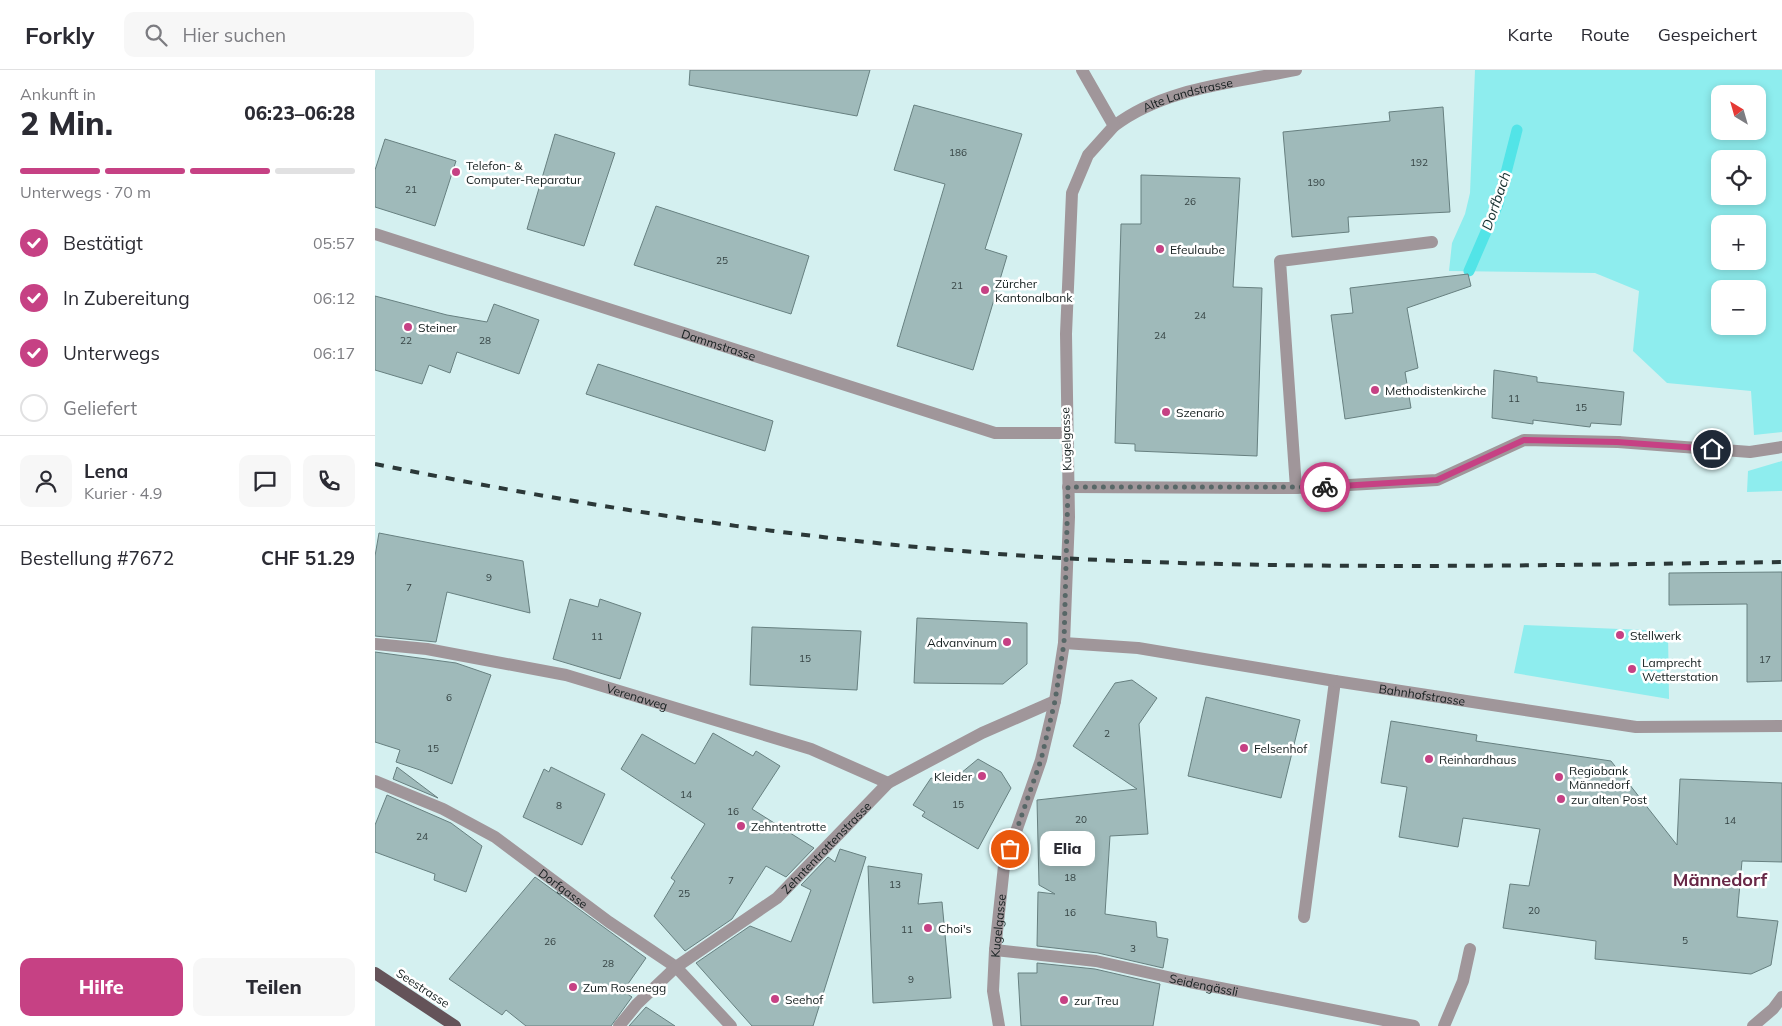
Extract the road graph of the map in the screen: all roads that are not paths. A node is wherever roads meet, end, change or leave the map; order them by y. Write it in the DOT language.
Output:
graph roads {
  1 [pos="1082,70"];
  2 [pos="1296,70"];
  3 [pos="1114,126"];
  4 [pos="375,234"];
  5 [pos="1432,242"];
  6 [pos="1067,433"];
  7 [pos="1782,447"];
  8 [pos="1068,487"];
  9 [pos="1296,488"];
  10 [pos="1064,643"];
  11 [pos="375,644"];
  12 [pos="1335,681"];
  13 [pos="1055,701"];
  14 [pos="1782,726"];
  15 [pos="375,781"];
  16 [pos="889,783"];
  17 [pos="1304,917"];
  18 [pos="1471,948"];
  19 [pos="995,950"];
  20 [pos="676,967"];
  21 [pos="375,973"];
  22 [pos="1782,997"];
  23 [pos="455,1026"];
  24 [pos="619,1026"];
  25 [pos="731,1026"];
  26 [pos="999,1026"];
  27 [pos="1414,1026"];
  28 [pos="1444,1026"];
  29 [pos="1753,1026"];
  1 -- 3 [label="street"];
  2 -- 3 [label="street, Alte Landstrasse"];
  3 -- 6 [label="street, Kugelgasse"];
  4 -- 6 [label="street, Dammstrasse"];
  5 -- 9 [label="street"];
  6 -- 8 [label="street, Kugelgasse"];
  7 -- 9 [label="street"];
  8 -- 9 [label="street"];
  8 -- 10 [label="street, Kugelgasse"];
  10 -- 12 [label="street, Bahnhofstrasse"];
  10 -- 13 [label="street, Kugelgasse"];
  11 -- 16 [label="street, Verenaweg"];
  12 -- 14 [label="street, Bahnhofstrasse"];
  12 -- 17 [label="street"];
  13 -- 16 [label="street, Zehntentrottenstrasse"];
  13 -- 19 [label="street, Kugelgasse"];
  15 -- 20 [label="street, Dorfgasse"];
  16 -- 20 [label="street, Zehntentrottenstrasse"];
  18 -- 28 [label="street"];
  19 -- 26 [label="street, Kugelgasse"];
  19 -- 27 [label="street, Seidengässli"];
  20 -- 24 [label="street, Zehntentrottenstrasse"];
  20 -- 25 [label="street, Dorfgasse"];
  21 -- 23 [label="main road, Seestrasse"];
  22 -- 29 [label="street"];
}
